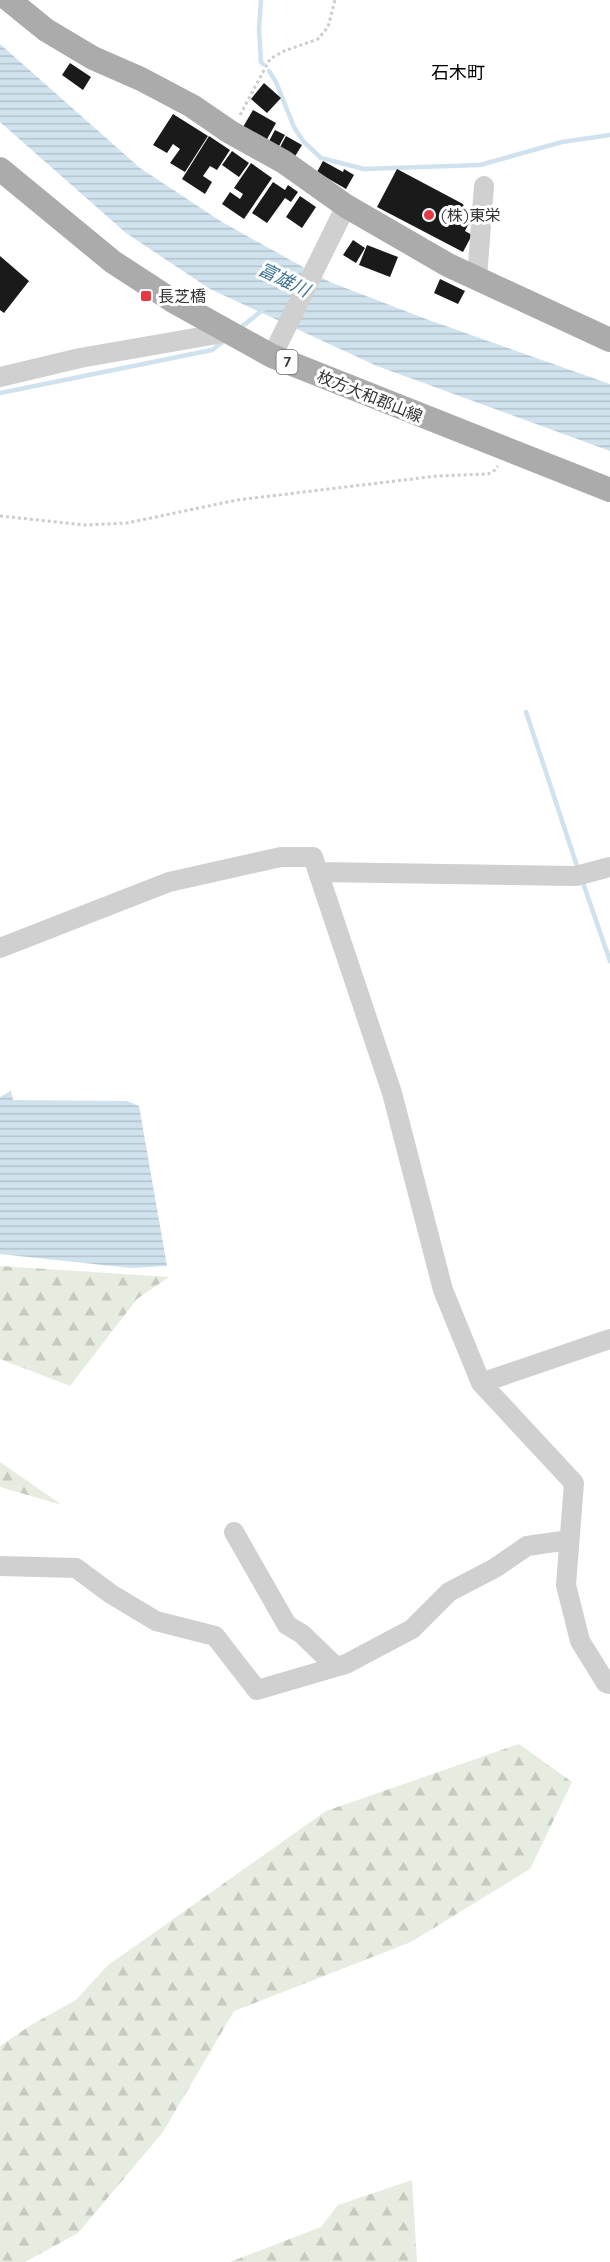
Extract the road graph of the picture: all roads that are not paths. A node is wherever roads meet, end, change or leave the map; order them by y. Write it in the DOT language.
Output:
graph roads {
  1 [pos="9,0"];
  2 [pos="0,169"];
  3 [pos="484,186"];
  4 [pos="346,206"];
  5 [pos="477,278"];
  6 [pos="229,332"];
  7 [pos="610,340"];
  8 [pos="276,349"];
  9 [pos="0,377"];
  10 [pos="610,490"];
  11 [pos="610,867"];
  12 [pos="318,872"];
  13 [pos="0,948"];
  14 [pos="610,1339"];
  15 [pos="481,1383"];
  16 [pos="234,1532"];
  17 [pos="569,1540"];
  18 [pos="0,1566"];
  19 [pos="336,1667"];
  20 [pos="610,1684"];
  1 -- 4 [label="main road"];
  2 -- 6 [label="main road, 枚方大和郡山線 / 7"];
  3 -- 5 [label="street"];
  4 -- 5 [label="main road"];
  4 -- 8 [label="street"];
  5 -- 7 [label="main road"];
  6 -- 8 [label="main road, 枚方大和郡山線 / 7"];
  6 -- 9 [label="street"];
  8 -- 10 [label="main road, 枚方大和郡山線 / 7"];
  11 -- 12 [label="street"];
  12 -- 13 [label="street"];
  12 -- 15 [label="street"];
  14 -- 15 [label="street"];
  15 -- 17 [label="street"];
  16 -- 19 [label="street"];
  17 -- 19 [label="street"];
  17 -- 20 [label="street"];
  18 -- 19 [label="street"];
}
